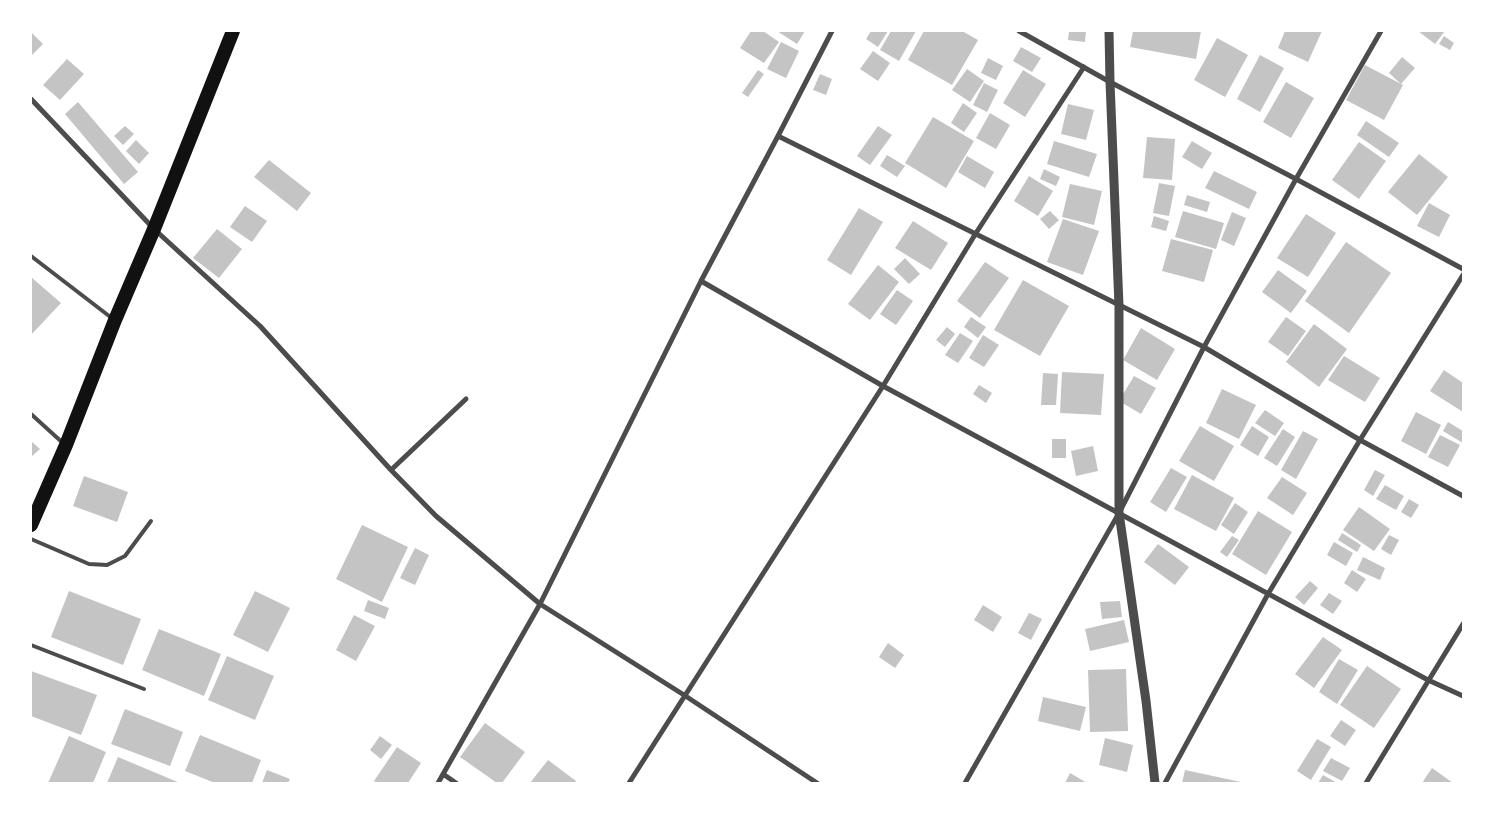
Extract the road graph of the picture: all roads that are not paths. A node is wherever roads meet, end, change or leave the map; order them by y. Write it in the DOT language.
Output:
graph roads {
  1 [pos="233,31"];
  2 [pos="832,31"];
  3 [pos="1019,31"];
  4 [pos="1110,31"];
  5 [pos="1381,31"];
  6 [pos="1084,67"];
  7 [pos="1110,82"];
  8 [pos="31,98"];
  9 [pos="778,136"];
  10 [pos="1296,179"];
  11 [pos="154,229"];
  12 [pos="976,232"];
  13 [pos="31,256"];
  14 [pos="1463,269"];
  15 [pos="1463,275"];
  16 [pos="701,281"];
  17 [pos="1119,306"];
  18 [pos="115,320"];
  19 [pos="1204,347"];
  20 [pos="883,386"];
  21 [pos="466,399"];
  22 [pos="31,414"];
  23 [pos="1360,440"];
  24 [pos="66,445"];
  25 [pos="391,470"];
  26 [pos="1463,496"];
  27 [pos="1119,513"];
  28 [pos="152,522"];
  29 [pos="31,525"];
  30 [pos="31,539"];
  31 [pos="1268,594"];
  32 [pos="540,604"];
  33 [pos="1463,624"];
  34 [pos="31,645"];
  35 [pos="1428,680"];
  36 [pos="144,689"];
  37 [pos="684,695"];
  38 [pos="1463,696"];
  39 [pos="443,774"];
  40 [pos="438,783"];
  41 [pos="456,783"];
  42 [pos="629,783"];
  43 [pos="817,783"];
  44 [pos="965,783"];
  45 [pos="1154,783"];
  46 [pos="1165,783"];
  47 [pos="1366,783"];
  1 -- 11 [label="highway"];
  2 -- 9 [label="street"];
  3 -- 6 [label="street"];
  4 -- 7 [label="street"];
  5 -- 10 [label="street"];
  6 -- 7 [label="street"];
  6 -- 12 [label="street"];
  7 -- 10 [label="street"];
  7 -- 17 [label="street"];
  8 -- 11 [label="street"];
  9 -- 12 [label="street"];
  9 -- 16 [label="street"];
  10 -- 14 [label="street"];
  10 -- 19 [label="street"];
  11 -- 18 [label="highway"];
  11 -- 25 [label="street"];
  12 -- 17 [label="street"];
  12 -- 20 [label="street"];
  13 -- 18 [label="lane"];
  15 -- 23 [label="street"];
  16 -- 20 [label="street"];
  16 -- 32 [label="street"];
  17 -- 19 [label="street"];
  17 -- 27 [label="street"];
  18 -- 24 [label="highway"];
  19 -- 23 [label="street"];
  19 -- 27 [label="street"];
  20 -- 27 [label="street"];
  20 -- 37 [label="street"];
  21 -- 25 [label="street"];
  22 -- 24 [label="lane"];
  23 -- 26 [label="street"];
  23 -- 31 [label="street"];
  24 -- 29 [label="highway"];
  25 -- 32 [label="street"];
  27 -- 31 [label="street"];
  27 -- 44 [label="street"];
  27 -- 45 [label="street"];
  28 -- 30 [label="lane"];
  31 -- 35 [label="street"];
  31 -- 46 [label="street"];
  32 -- 37 [label="street"];
  32 -- 39 [label="street"];
  33 -- 35 [label="street"];
  34 -- 36 [label="lane"];
  35 -- 38 [label="street"];
  35 -- 47 [label="street"];
  37 -- 42 [label="street"];
  37 -- 43 [label="street"];
  39 -- 40 [label="street"];
  39 -- 41 [label="street"];
}
